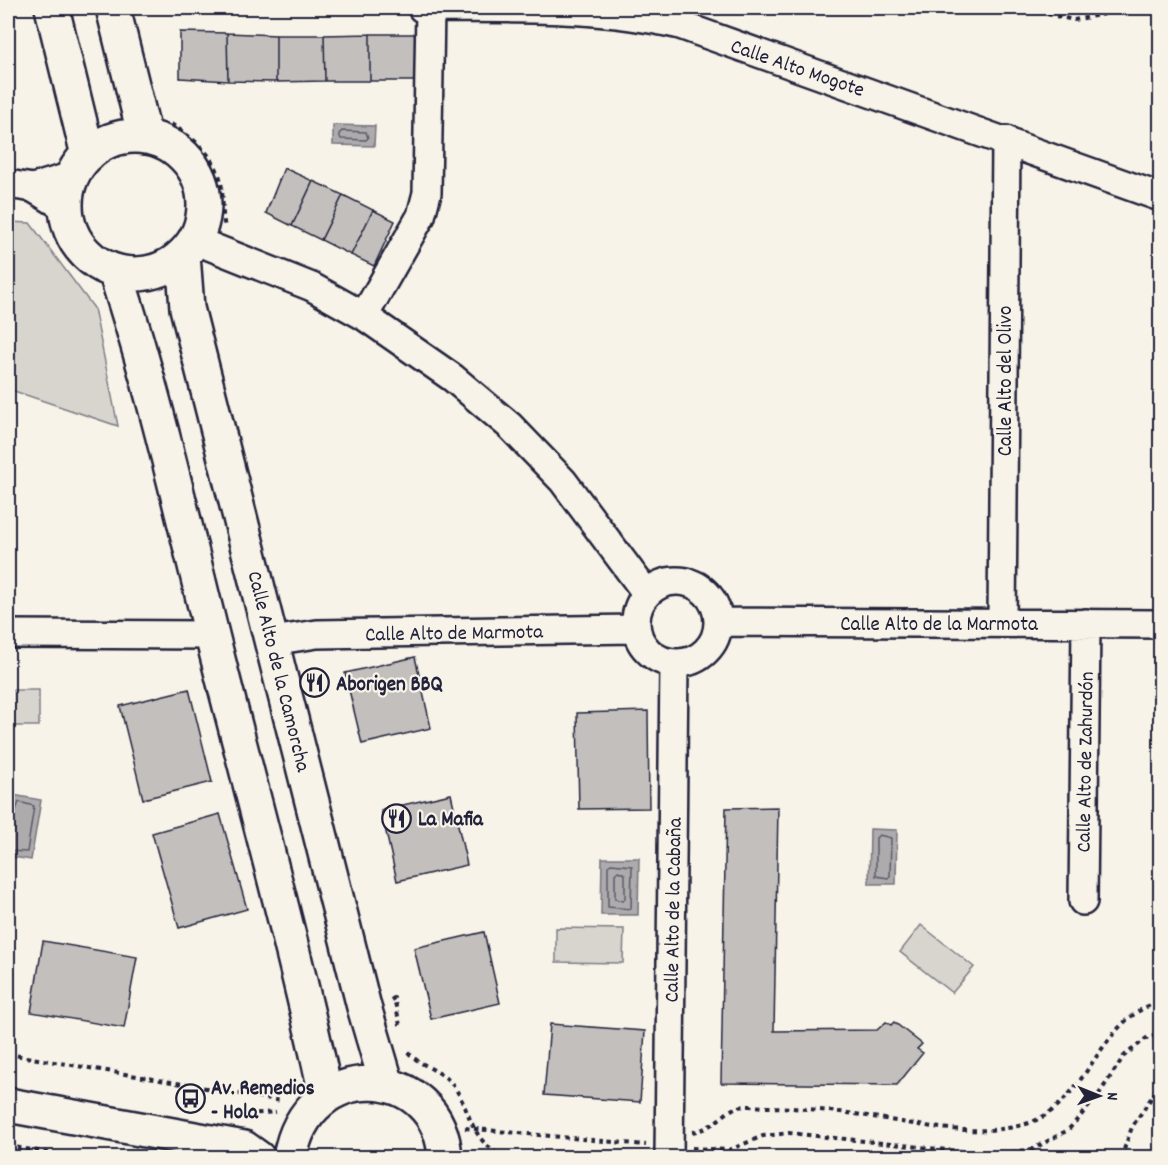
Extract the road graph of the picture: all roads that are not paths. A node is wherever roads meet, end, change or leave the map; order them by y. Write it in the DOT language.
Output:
graph roads {
  1 [pos="52,8"];
  2 [pos="112,8"];
  3 [pos="422,8"];
  4 [pos="430,8"];
  5 [pos="145,137"];
  6 [pos="1006,140"];
  7 [pos="80,166"];
  8 [pos="20,186"];
  9 [pos="1161,197"];
  10 [pos="66,208"];
  11 [pos="188,247"];
  12 [pos="115,272"];
  13 [pos="364,316"];
  14 [pos="647,594"];
  15 [pos="718,622"];
  16 [pos="1002,622"];
  17 [pos="1086,623"];
  18 [pos="1161,624"];
  19 [pos="636,629"];
  20 [pos="8,634"];
  21 [pos="212,635"];
  22 [pos="272,640"];
  23 [pos="674,663"];
  24 [pos="1083,901"];
  25 [pos="387,1085"];
  26 [pos="326,1095"];
  27 [pos="8,1105"];
  28 [pos="292,1146"];
  29 [pos="675,1151"];
  30 [pos="251,1153"];
  31 [pos="445,1158"];
  1 -- 7 [label="street"];
  2 -- 5 [label="street"];
  3 -- 4 [label="street, Calle Alto Mogote"];
  4 -- 6 [label="street, Calle Alto Mogote"];
  4 -- 13 [label="street"];
  5 -- 7 [label="street"];
  5 -- 11 [label="street"];
  6 -- 9 [label="street, Calle Alto Mogote"];
  6 -- 16 [label="street, Calle Alto del Olivo"];
  7 -- 8 [label="street"];
  7 -- 10 [label="street"];
  8 -- 10 [label="street"];
  10 -- 12 [label="street"];
  11 -- 12 [label="street"];
  11 -- 13 [label="street"];
  11 -- 22 [label="street, Calle Alto de la Camorcha"];
  12 -- 21 [label="street"];
  13 -- 14 [label="street"];
  14 -- 15 [label="street"];
  14 -- 19 [label="street"];
  15 -- 16 [label="street, Calle Alto de la Marmota"];
  15 -- 23 [label="street"];
  16 -- 17 [label="street, Calle Alto de la Marmota"];
  17 -- 18 [label="street, Calle Alto de la Marmota"];
  17 -- 24 [label="street, Calle Alto de Zahurdón"];
  19 -- 22 [label="street, Calle Alto de Marmota"];
  19 -- 23 [label="street"];
  20 -- 21 [label="street"];
  21 -- 26 [label="street"];
  22 -- 25 [label="street, Calle Alto de la Camorcha"];
  23 -- 29 [label="street, Calle Alto de la Cabaña"];
  25 -- 26 [label="street"];
  25 -- 31 [label="street"];
  26 -- 28 [label="street"];
  27 -- 30 [label="street"];
  28 -- 30 [label="street"];
}
